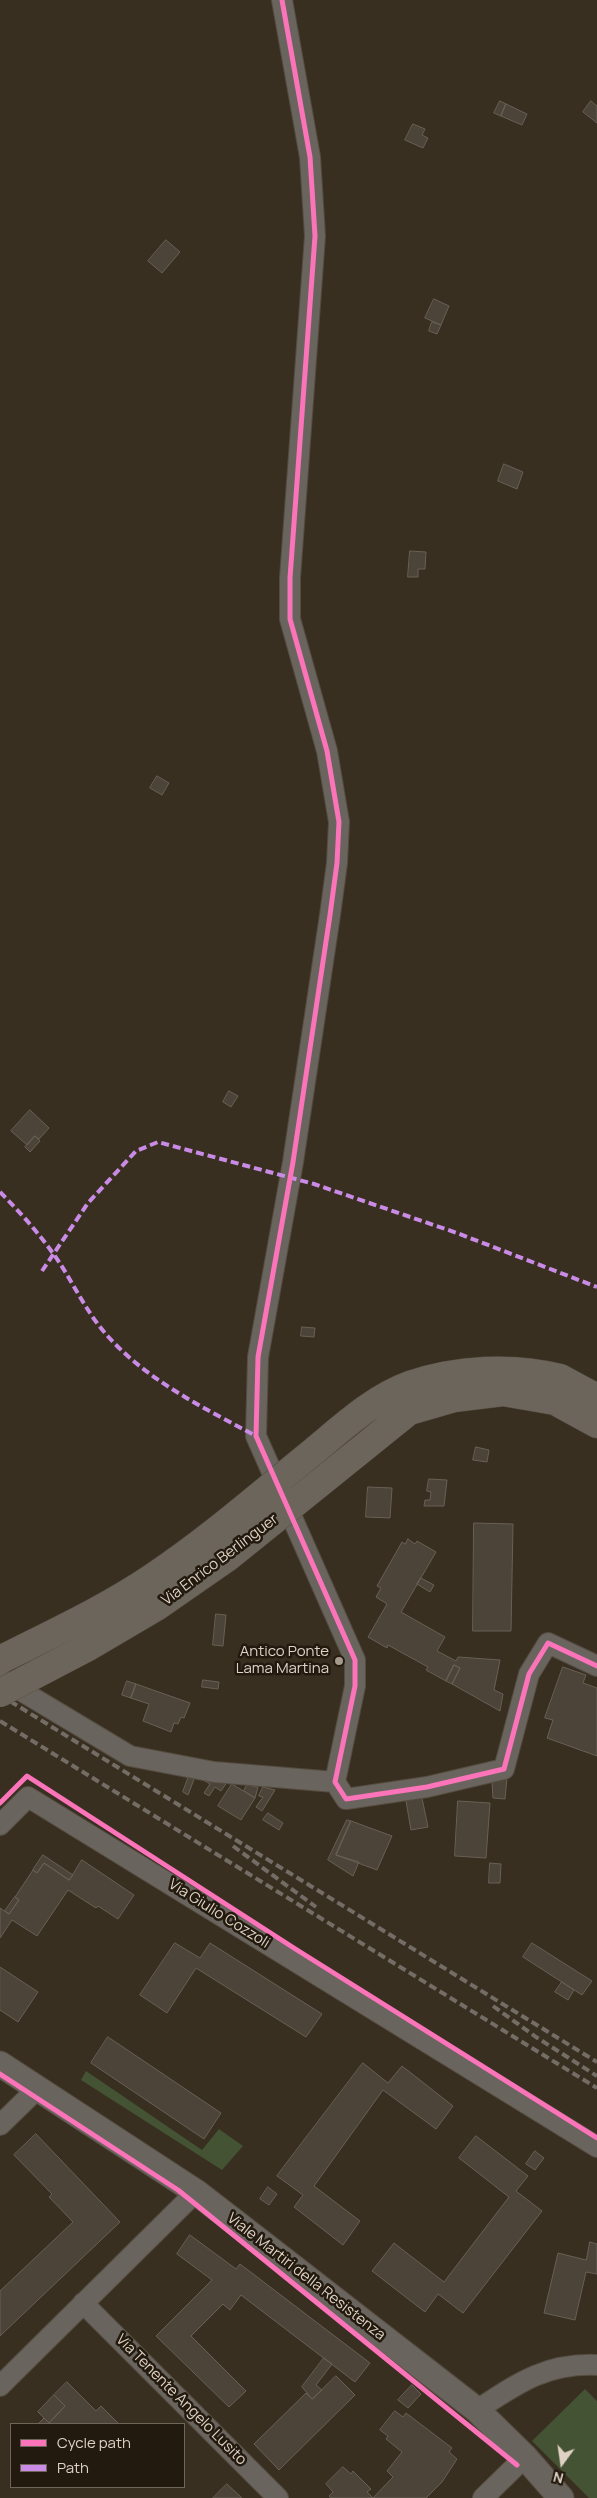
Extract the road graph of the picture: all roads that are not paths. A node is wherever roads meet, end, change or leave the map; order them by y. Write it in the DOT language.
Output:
graph roads {
  1 [pos="282,0"];
  2 [pos="557,1389"];
  3 [pos="597,1398"];
  4 [pos="597,1424"];
  5 [pos="0,1660"];
  6 [pos="597,1666"];
  7 [pos="0,1678"];
  8 [pos="0,1693"];
  9 [pos="335,1782"];
  10 [pos="0,1825"];
  11 [pos="0,2064"];
  12 [pos="37,2090"];
  13 [pos="0,2125"];
  14 [pos="597,2147"];
  15 [pos="196,2192"];
  16 [pos="84,2303"];
  17 [pos="597,2365"];
  18 [pos="0,2386"];
  19 [pos="477,2410"];
  20 [pos="525,2457"];
  21 [pos="278,2498"];
  22 [pos="483,2498"];
  23 [pos="561,2498"];
  1 -- 9 [label="street"];
  2 -- 3 [label="main road, Via Enrico Berlinguer"];
  2 -- 4 [label="main road, Via Enrico Berlinguer"];
  2 -- 5 [label="main road, Via Enrico Berlinguer, bridge"];
  2 -- 8 [label="main road, Via Enrico Berlinguer, bridge"];
  6 -- 9 [label="street"];
  7 -- 9 [label="street"];
  10 -- 14 [label="street, Via Giulio Cozzoli"];
  11 -- 12 [label="street, Viale Martiri della Resistenza"];
  12 -- 13 [label="street"];
  12 -- 15 [label="street, Viale Martiri della Resistenza"];
  15 -- 16 [label="street"];
  15 -- 19 [label="street, Viale Martiri della Resistenza"];
  16 -- 18 [label="street"];
  16 -- 21 [label="street, Via Tenente Angelo Lusito"];
  17 -- 19 [label="street"];
  19 -- 20 [label="street, Viale Martiri della Resistenza"];
  20 -- 22 [label="street"];
  20 -- 23 [label="street, Viale Martiri della Resistenza"];
}
